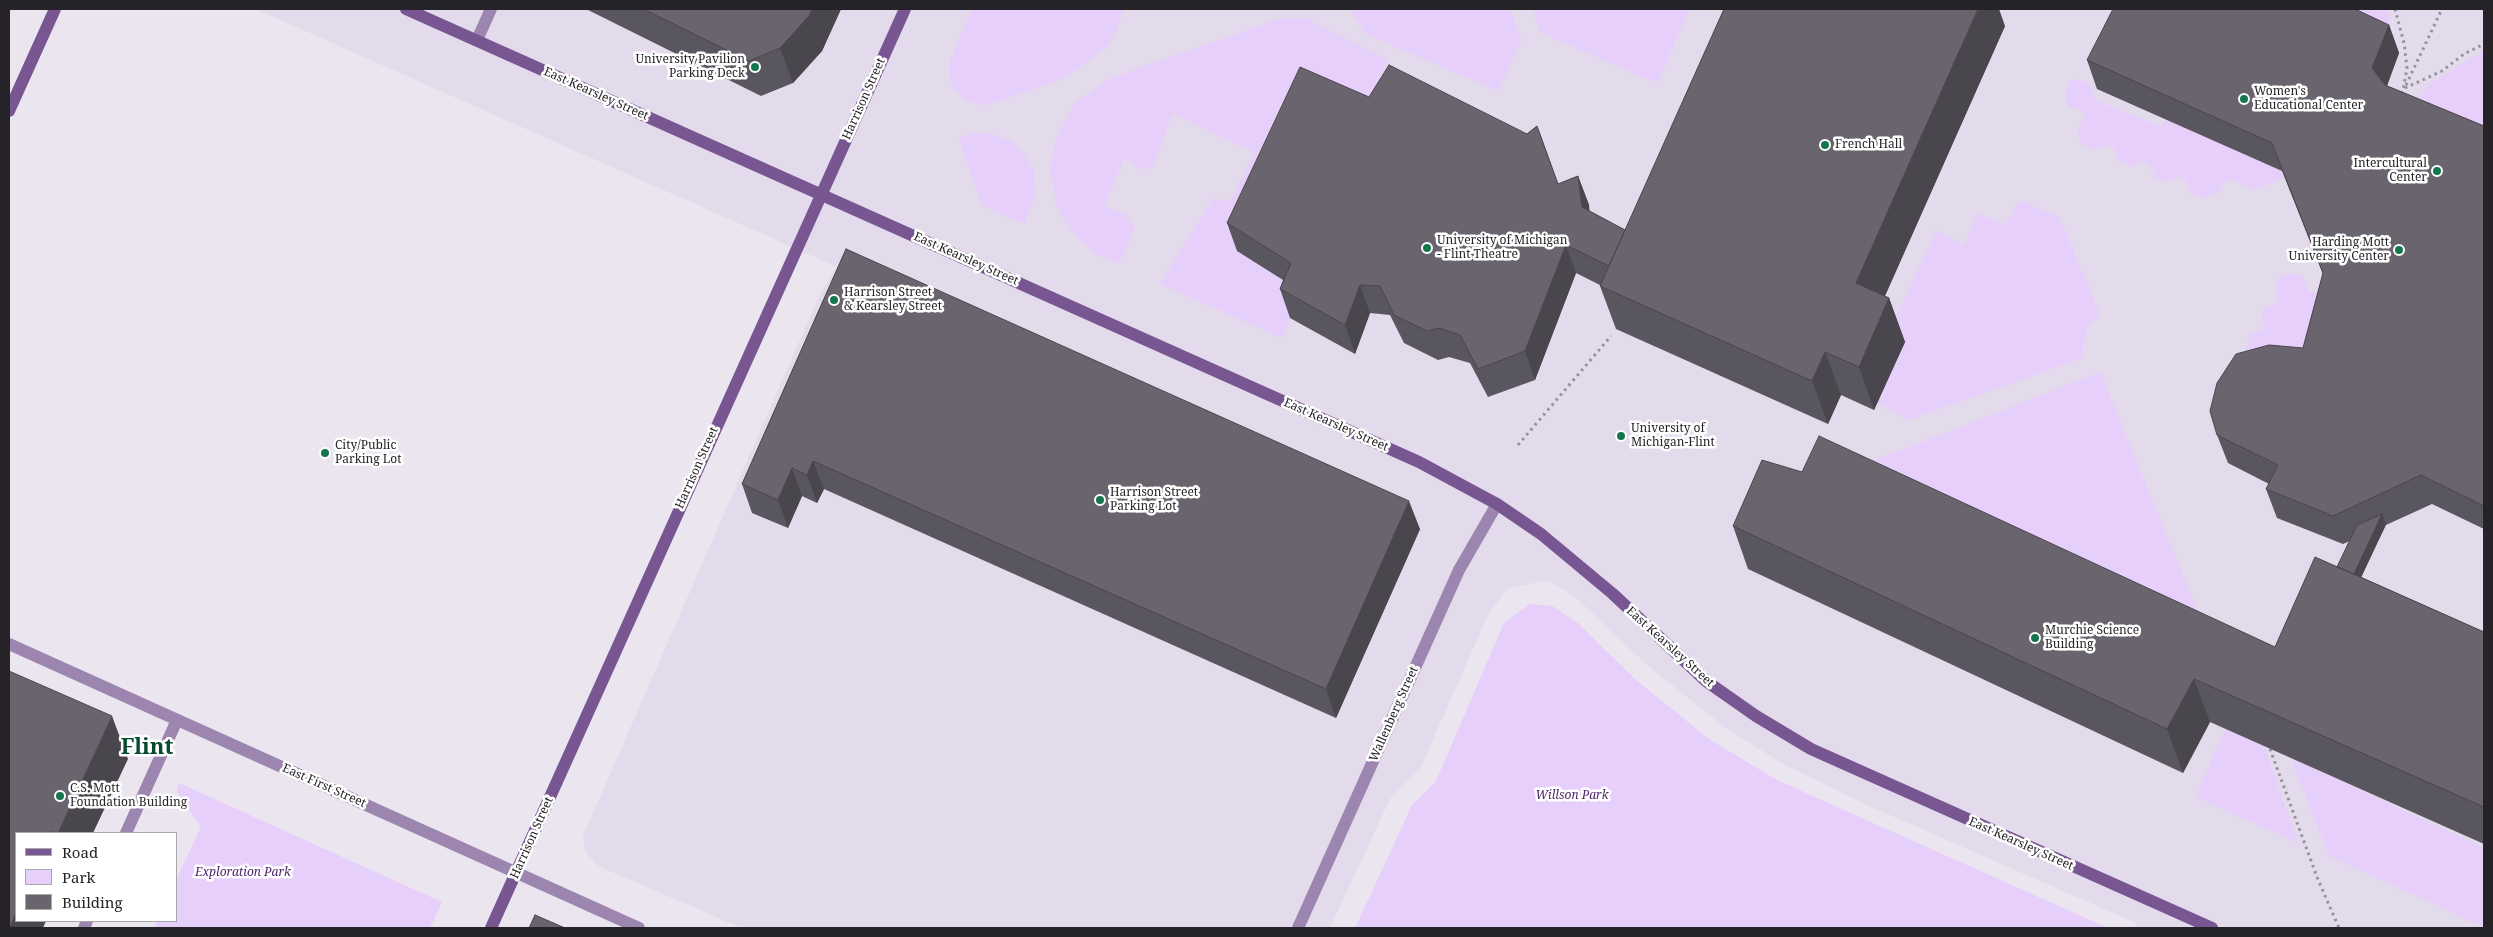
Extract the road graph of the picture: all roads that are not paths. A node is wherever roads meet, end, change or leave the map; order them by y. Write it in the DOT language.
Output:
graph roads {
  1 [pos="56,9"];
  2 [pos="406,9"];
  3 [pos="491,9"];
  4 [pos="905,9"];
  5 [pos="477,40"];
  6 [pos="9,110"];
  7 [pos="821,194"];
  8 [pos="1497,504"];
  9 [pos="9,644"];
  10 [pos="177,720"];
  11 [pos="126,832"];
  12 [pos="517,872"];
  13 [pos="491,928"];
  14 [pos="639,928"];
  15 [pos="1298,928"];
  16 [pos="2212,928"];
  1 -- 6 [label="street"];
  2 -- 5 [label="street, East Kearsley Street"];
  3 -- 5 [label="street"];
  4 -- 7 [label="street, Harrison Street"];
  5 -- 7 [label="street, East Kearsley Street"];
  7 -- 8 [label="street, East Kearsley Street"];
  7 -- 12 [label="street, Harrison Street"];
  8 -- 15 [label="street, Wallenberg Street"];
  8 -- 16 [label="street, East Kearsley Street"];
  9 -- 10 [label="street, East First Street"];
  10 -- 11 [label="street"];
  10 -- 12 [label="street, East First Street"];
  12 -- 13 [label="street, Harrison Street"];
  12 -- 14 [label="street, East First Street"];
}
